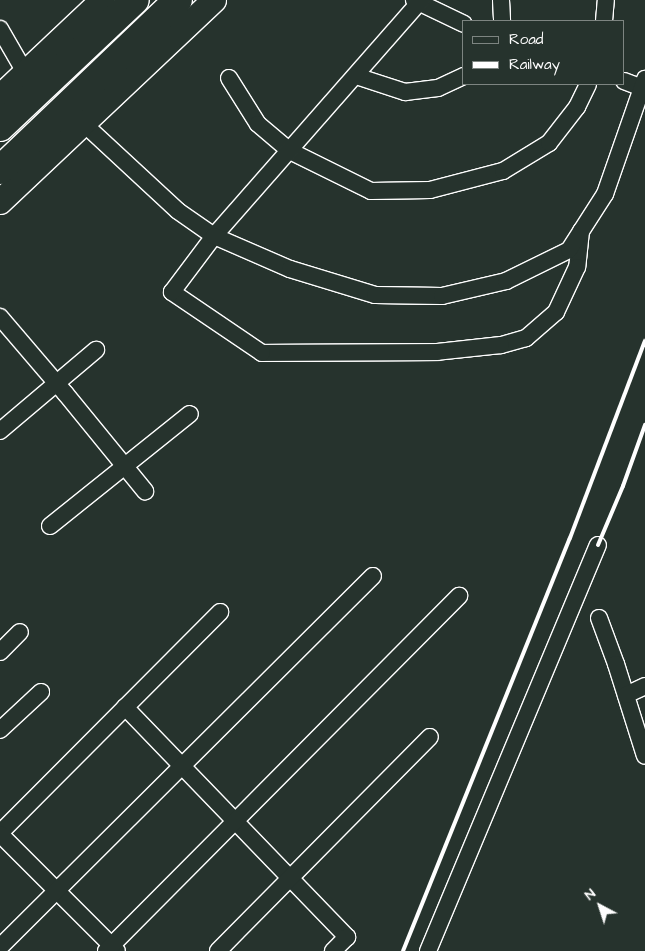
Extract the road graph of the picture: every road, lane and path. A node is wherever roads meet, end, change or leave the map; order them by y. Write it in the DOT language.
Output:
graph roads {
  1 [pos="103,0"];
  2 [pos="134,0"];
  3 [pos="178,0"];
  4 [pos="214,0"];
  5 [pos="501,0"];
  6 [pos="606,0"];
  7 [pos="418,1"];
  8 [pos="502,20"];
  9 [pos="604,20"];
  10 [pos="462,23"];
  11 [pos="0,29"];
  12 [pos="26,74"];
  13 [pos="356,76"];
  14 [pos="462,77"];
  15 [pos="229,78"];
  16 [pos="625,81"];
  17 [pos="643,84"];
  18 [pos="588,85"];
  19 [pos="0,97"];
  20 [pos="83,123"];
  21 [pos="0,127"];
  22 [pos="290,151"];
  23 [pos="0,170"];
  24 [pos="0,202"];
  25 [pos="582,231"];
  26 [pos="214,236"];
  27 [pos="0,317"];
  28 [pos="96,350"];
  29 [pos="57,383"];
  30 [pos="190,414"];
  31 [pos="0,431"];
  32 [pos="125,466"];
  33 [pos="145,491"];
  34 [pos="50,526"];
  35 [pos="598,545"];
  36 [pos="374,576"];
  37 [pos="459,596"];
  38 [pos="220,612"];
  39 [pos="599,618"];
  40 [pos="20,632"];
  41 [pos="0,652"];
  42 [pos="645,686"];
  43 [pos="41,692"];
  44 [pos="626,695"];
  45 [pos="125,708"];
  46 [pos="0,730"];
  47 [pos="430,737"];
  48 [pos="645,756"];
  49 [pos="182,766"];
  50 [pos="235,822"];
  51 [pos="0,833"];
  52 [pos="290,878"];
  53 [pos="57,891"];
  54 [pos="0,947"];
  55 [pos="111,949"];
  56 [pos="218,951"];
  57 [pos="333,951"];
  58 [pos="428,951"];
  1 -- 12 [label="street"];
  2 -- 21 [label="highway"];
  3 -- 23 [label="highway"];
  4 -- 20 [label="street"];
  5 -- 8 [label="street"];
  6 -- 9 [label="street"];
  7 -- 10 [label="street"];
  7 -- 13 [label="street"];
  11 -- 12 [label="street"];
  12 -- 19 [label="street"];
  13 -- 14 [label="street"];
  13 -- 22 [label="street"];
  15 -- 22 [label="street"];
  16 -- 17 [label="street"];
  17 -- 25 [label="street"];
  18 -- 22 [label="street"];
  20 -- 24 [label="street"];
  20 -- 26 [label="street"];
  22 -- 26 [label="street"];
  25 -- 26 [label="street"];
  25 -- 26 [label="street"];
  27 -- 29 [label="street"];
  28 -- 29 [label="street"];
  29 -- 31 [label="street"];
  29 -- 32 [label="street"];
  30 -- 32 [label="street"];
  32 -- 33 [label="street"];
  32 -- 34 [label="street"];
  35 -- 58 [label="street"];
  36 -- 49 [label="street"];
  37 -- 50 [label="street"];
  38 -- 45 [label="street"];
  39 -- 44 [label="street"];
  40 -- 41 [label="street"];
  42 -- 44 [label="street"];
  43 -- 46 [label="street"];
  44 -- 48 [label="street"];
  45 -- 49 [label="street"];
  45 -- 51 [label="street"];
  47 -- 52 [label="street"];
  49 -- 50 [label="street"];
  49 -- 53 [label="street"];
  50 -- 52 [label="street"];
  50 -- 55 [label="street"];
  51 -- 53 [label="street"];
  52 -- 56 [label="street"];
  52 -- 57 [label="street"];
  53 -- 54 [label="street"];
  53 -- 55 [label="street"];
}
